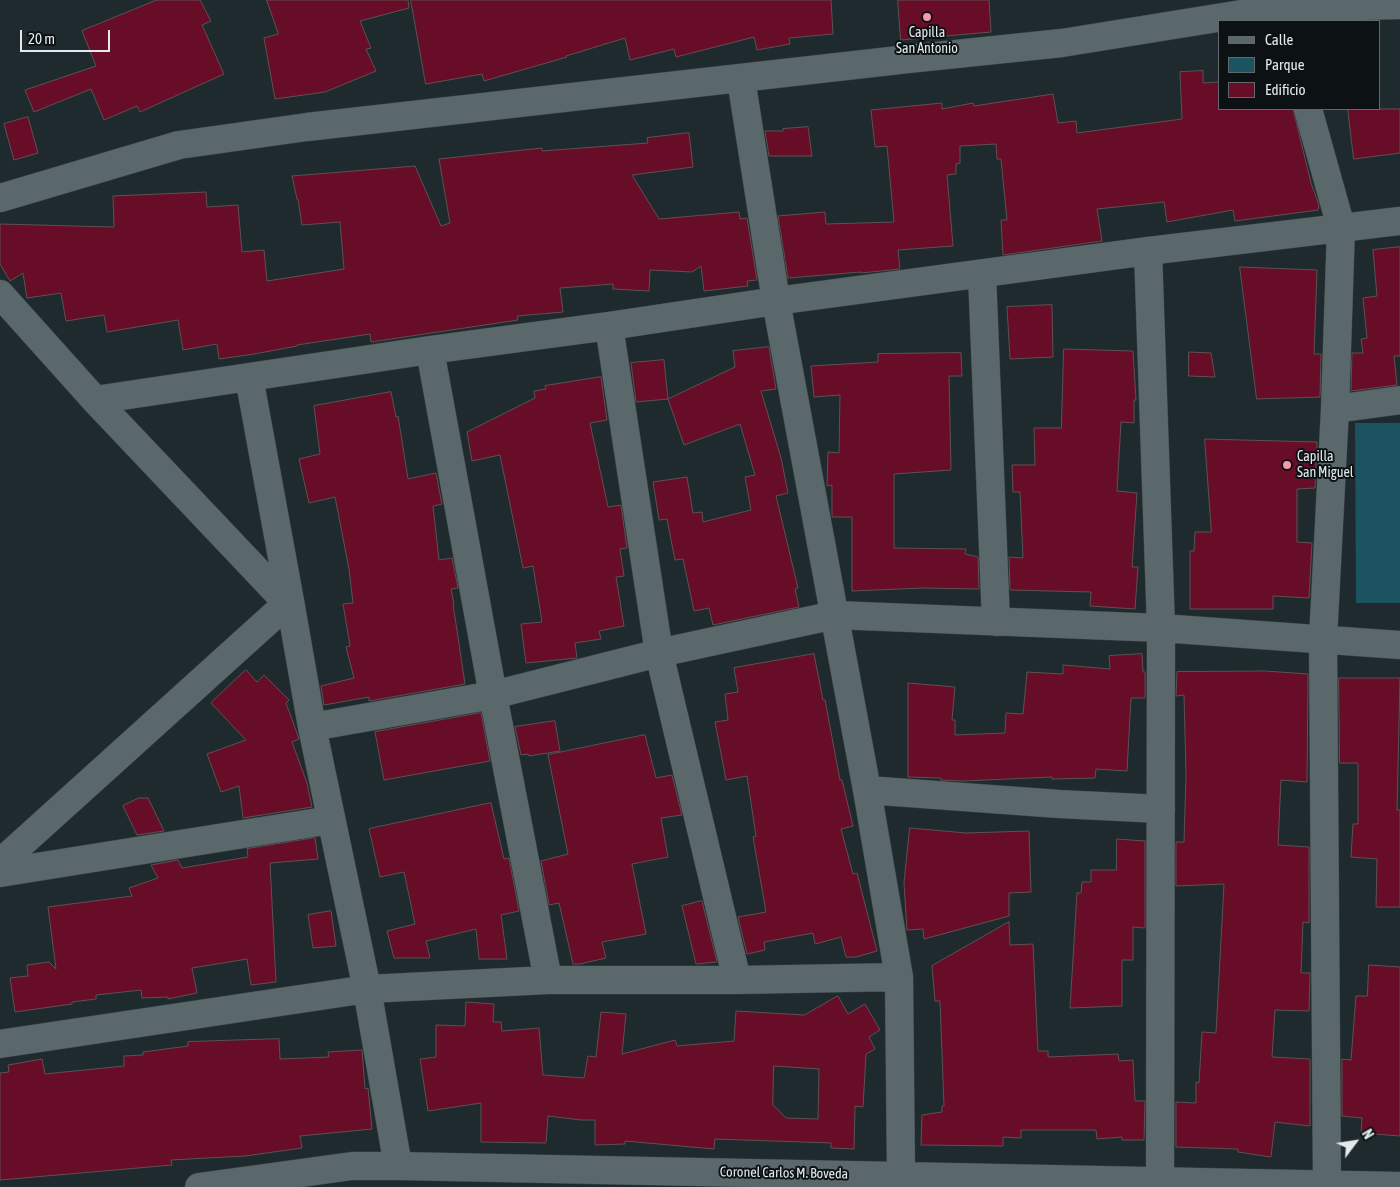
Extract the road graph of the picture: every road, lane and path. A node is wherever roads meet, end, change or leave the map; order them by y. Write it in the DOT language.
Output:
graph roads {
  1 [pos="1400,5"];
  2 [pos="1281,15"];
  3 [pos="1242,20"];
  4 [pos="1218,23"];
  5 [pos="741,79"];
  6 [pos="1308,110"];
  7 [pos="0,198"];
  8 [pos="1400,221"];
  9 [pos="1341,227"];
  10 [pos="1148,251"];
  11 [pos="982,274"];
  12 [pos="0,294"];
  13 [pos="776,301"];
  14 [pos="609,326"];
  15 [pos="430,350"];
  16 [pos="249,377"];
  17 [pos="95,400"];
  18 [pos="1400,400"];
  19 [pos="1335,409"];
  20 [pos="290,601"];
  21 [pos="835,615"];
  22 [pos="996,622"];
  23 [pos="1161,628"];
  24 [pos="1324,639"];
  25 [pos="1400,645"];
  26 [pos="659,653"];
  27 [pos="493,695"];
  28 [pos="312,727"];
  29 [pos="867,790"];
  30 [pos="1161,809"];
  31 [pos="331,820"];
  32 [pos="0,863"];
  33 [pos="0,873"];
  34 [pos="899,977"];
  35 [pos="548,980"];
  36 [pos="738,980"];
  37 [pos="367,989"];
  38 [pos="0,1044"];
  39 [pos="398,1166"];
  40 [pos="901,1176"];
  41 [pos="1160,1181"];
  42 [pos="1327,1184"];
  43 [pos="1400,1186"];
  44 [pos="199,1187"];
  1 -- 2 [label="street"];
  2 -- 3 [label="street"];
  4 -- 5 [label="street"];
  5 -- 7 [label="street"];
  5 -- 13 [label="street"];
  6 -- 9 [label="street"];
  8 -- 9 [label="street"];
  9 -- 10 [label="street"];
  9 -- 19 [label="street"];
  10 -- 11 [label="street"];
  10 -- 23 [label="street"];
  11 -- 13 [label="street"];
  11 -- 22 [label="street"];
  12 -- 17 [label="street"];
  13 -- 14 [label="street"];
  13 -- 21 [label="street"];
  14 -- 15 [label="street"];
  14 -- 26 [label="street"];
  15 -- 16 [label="street"];
  15 -- 27 [label="street"];
  16 -- 17 [label="street"];
  16 -- 20 [label="street"];
  17 -- 20 [label="street"];
  18 -- 19 [label="street"];
  19 -- 24 [label="street"];
  20 -- 28 [label="street"];
  20 -- 32 [label="street"];
  21 -- 22 [label="street"];
  21 -- 26 [label="street"];
  21 -- 29 [label="street"];
  22 -- 23 [label="street"];
  23 -- 24 [label="street"];
  23 -- 30 [label="street"];
  24 -- 25 [label="street"];
  24 -- 42 [label="street"];
  26 -- 27 [label="street"];
  26 -- 36 [label="street"];
  27 -- 28 [label="street"];
  27 -- 35 [label="street"];
  28 -- 31 [label="street"];
  29 -- 30 [label="street"];
  29 -- 34 [label="street"];
  30 -- 41 [label="street"];
  31 -- 33 [label="street"];
  31 -- 37 [label="street"];
  34 -- 36 [label="street"];
  34 -- 40 [label="street"];
  35 -- 36 [label="street"];
  35 -- 37 [label="street"];
  37 -- 38 [label="street"];
  37 -- 39 [label="street"];
  39 -- 40 [label="street, Coronel Carlos M. Boveda"];
  39 -- 44 [label="street, Coronel Carlos M. Boveda"];
  40 -- 41 [label="street, Coronel Carlos M. Boveda"];
  41 -- 42 [label="street, Coronel Carlos M. Boveda"];
  42 -- 43 [label="street, Coronel Carlos M. Boveda"];
}
